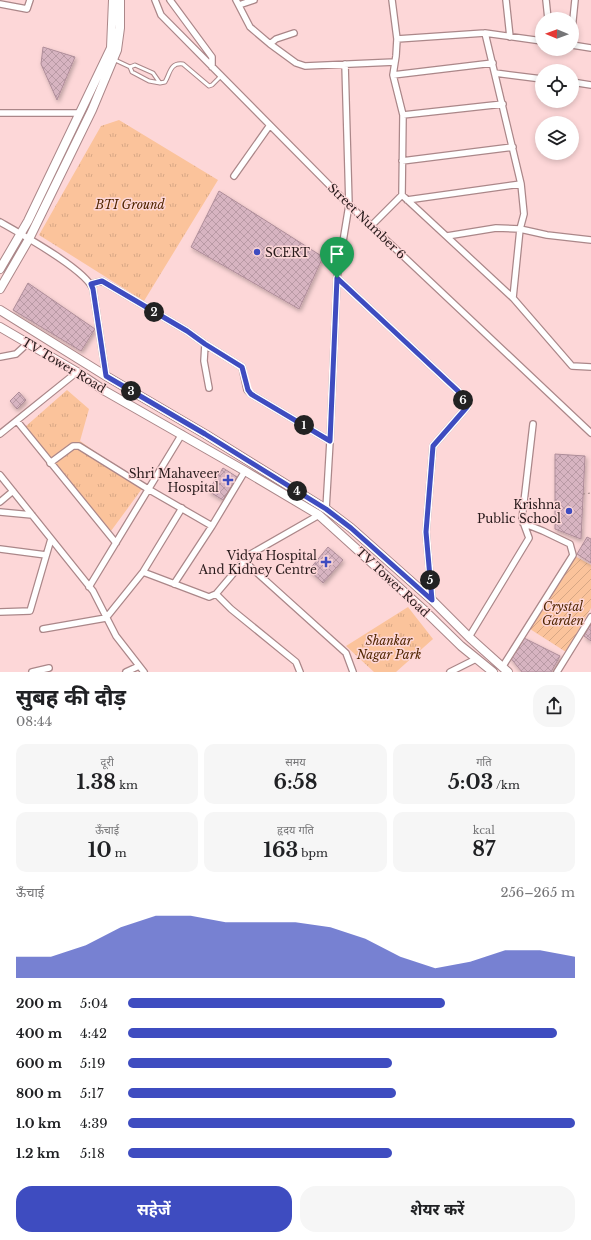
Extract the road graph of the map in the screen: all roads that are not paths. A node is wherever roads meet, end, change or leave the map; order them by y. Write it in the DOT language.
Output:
graph roads {
  1 [pos="30,0"];
  2 [pos="113,0"];
  3 [pos="120,0"];
  4 [pos="155,0"];
  5 [pos="170,0"];
  6 [pos="254,0"];
  7 [pos="392,0"];
  8 [pos="506,0"];
  9 [pos="546,0"];
  10 [pos="575,0"];
  11 [pos="238,2"];
  12 [pos="0,4"];
  13 [pos="547,12"];
  14 [pos="574,12"];
  15 [pos="294,33"];
  16 [pos="486,33"];
  17 [pos="510,36"];
  18 [pos="397,40"];
  19 [pos="535,40"];
  20 [pos="270,44"];
  21 [pos="579,46"];
  22 [pos="591,48"];
  23 [pos="113,59"];
  24 [pos="395,62"];
  25 [pos="345,64"];
  26 [pos="493,64"];
  27 [pos="130,67"];
  28 [pos="212,67"];
  29 [pos="495,73"];
  30 [pos="393,75"];
  31 [pos="221,76"];
  32 [pos="535,77"];
  33 [pos="160,83"];
  34 [pos="579,83"];
  35 [pos="591,85"];
  36 [pos="502,104"];
  37 [pos="0,112"];
  38 [pos="80,113"];
  39 [pos="403,115"];
  40 [pos="270,125"];
  41 [pos="513,147"];
  42 [pos="402,161"];
  43 [pos="51,173"];
  44 [pos="234,176"];
  45 [pos="59,177"];
  46 [pos="521,184"];
  47 [pos="402,195"];
  48 [pos="407,200"];
  49 [pos="349,204"];
  50 [pos="0,222"];
  51 [pos="371,226"];
  52 [pos="520,229"];
  53 [pos="21,234"];
  54 [pos="447,236"];
  55 [pos="29,239"];
  56 [pos="591,240"];
  57 [pos="0,269"];
  58 [pos="337,278"];
  59 [pos="91,284"];
  60 [pos="0,289"];
  61 [pos="513,298"];
  62 [pos="0,310"];
  63 [pos="0,327"];
  64 [pos="28,343"];
  65 [pos="205,344"];
  66 [pos="0,357"];
  67 [pos="591,367"];
  68 [pos="77,372"];
  69 [pos="106,376"];
  70 [pos="209,388"];
  71 [pos="17,421"];
  72 [pos="533,424"];
  73 [pos="591,433"];
  74 [pos="0,434"];
  75 [pos="182,434"];
  76 [pos="330,441"];
  77 [pos="50,463"];
  78 [pos="245,471"];
  79 [pos="0,474"];
  80 [pos="148,489"];
  81 [pos="13,491"];
  82 [pos="0,502"];
  83 [pos="182,508"];
  84 [pos="326,509"];
  85 [pos="0,512"];
  86 [pos="32,515"];
  87 [pos="319,515"];
  88 [pos="523,523"];
  89 [pos="212,526"];
  90 [pos="51,539"];
  91 [pos="116,543"];
  92 [pos="0,548"];
  93 [pos="46,555"];
  94 [pos="244,561"];
  95 [pos="143,572"];
  96 [pos="174,584"];
  97 [pos="89,587"];
  98 [pos="216,594"];
  99 [pos="432,600"];
  100 [pos="0,612"];
  101 [pos="591,617"];
  102 [pos="106,618"];
  103 [pos="43,629"];
  104 [pos="469,637"];
  105 [pos="476,659"];
  106 [pos="139,666"];
  107 [pos="49,668"];
  108 [pos="505,669"];
  109 [pos="32,672"];
  110 [pos="126,672"];
  111 [pos="144,672"];
  112 [pos="300,672"];
  113 [pos="353,672"];
  114 [pos="450,672"];
  115 [pos="493,672"];
  116 [pos="557,672"];
  1 -- 12 [label="street"];
  2 -- 38 [label="main road"];
  3 -- 23 [label="main road"];
  4 -- 28 [label="street, Street Number 6"];
  5 -- 28 [label="street"];
  6 -- 11 [label="street"];
  7 -- 18 [label="street"];
  8 -- 17 [label="street"];
  9 -- 13 [label="street"];
  10 -- 14 [label="street"];
  11 -- 20 [label="street"];
  15 -- 20 [label="street"];
  16 -- 17 [label="street"];
  16 -- 18 [label="street"];
  16 -- 26 [label="street"];
  17 -- 19 [label="street"];
  18 -- 24 [label="street"];
  20 -- 25 [label="street"];
  21 -- 22 [label="street"];
  23 -- 27 [label="lane"];
  23 -- 45 [label="main road"];
  24 -- 25 [label="street"];
  24 -- 30 [label="street"];
  25 -- 49 [label="street"];
  26 -- 29 [label="street"];
  26 -- 30 [label="street"];
  27 -- 33 [label="lane"];
  27 -- 33 [label="lane"];
  28 -- 31 [label="street, Street Number 6"];
  29 -- 32 [label="street"];
  29 -- 36 [label="street"];
  30 -- 39 [label="street"];
  31 -- 33 [label="lane"];
  31 -- 40 [label="street, Street Number 6"];
  34 -- 35 [label="street"];
  36 -- 39 [label="street"];
  36 -- 41 [label="street"];
  37 -- 38 [label="street"];
  38 -- 43 [label="main road"];
  39 -- 42 [label="street"];
  40 -- 44 [label="street"];
  40 -- 49 [label="street, Street Number 6"];
  41 -- 42 [label="street"];
  41 -- 46 [label="street"];
  42 -- 47 [label="street"];
  43 -- 45 [label="main road"];
  43 -- 53 [label="main road"];
  45 -- 55 [label="main road"];
  46 -- 48 [label="street"];
  46 -- 52 [label="street"];
  47 -- 48 [label="street"];
  47 -- 51 [label="street"];
  48 -- 54 [label="street"];
  49 -- 51 [label="street, Street Number 6"];
  49 -- 58 [label="street"];
  50 -- 53 [label="street"];
  51 -- 73 [label="street, Street Number 6"];
  52 -- 54 [label="street"];
  52 -- 56 [label="street"];
  52 -- 61 [label="street"];
  53 -- 55 [label="street"];
  53 -- 57 [label="main road"];
  54 -- 61 [label="street"];
  55 -- 59 [label="street"];
  55 -- 60 [label="main road"];
  58 -- 76 [label="street"];
  58 -- 99 [label="street"];
  59 -- 65 [label="street"];
  59 -- 69 [label="street"];
  61 -- 67 [label="street"];
  62 -- 69 [label="main road, TV Tower Road"];
  63 -- 64 [label="main road, TV Tower Road"];
  64 -- 66 [label="street"];
  64 -- 68 [label="main road, TV Tower Road"];
  65 -- 70 [label="street"];
  65 -- 76 [label="street"];
  68 -- 71 [label="street"];
  68 -- 75 [label="main road, TV Tower Road"];
  69 -- 84 [label="main road, TV Tower Road"];
  71 -- 74 [label="street"];
  71 -- 77 [label="street"];
  72 -- 88 [label="street"];
  75 -- 78 [label="main road, TV Tower Road"];
  75 -- 80 [label="street"];
  76 -- 84 [label="street"];
  77 -- 80 [label="street"];
  77 -- 91 [label="street"];
  78 -- 87 [label="main road, TV Tower Road"];
  78 -- 89 [label="street"];
  79 -- 81 [label="street"];
  80 -- 83 [label="street"];
  80 -- 91 [label="street"];
  81 -- 82 [label="street"];
  81 -- 86 [label="street"];
  83 -- 89 [label="street"];
  83 -- 95 [label="street"];
  84 -- 99 [label="main road, TV Tower Road"];
  85 -- 86 [label="street"];
  86 -- 90 [label="street"];
  87 -- 94 [label="street"];
  87 -- 105 [label="main road, TV Tower Road"];
  88 -- 104 [label="street"];
  88 -- 108 [label="street"];
  89 -- 96 [label="street"];
  90 -- 93 [label="street"];
  90 -- 97 [label="street"];
  91 -- 97 [label="street"];
  92 -- 93 [label="street"];
  93 -- 100 [label="street"];
  94 -- 98 [label="street"];
  94 -- 113 [label="street"];
  95 -- 96 [label="street"];
  95 -- 102 [label="street"];
  96 -- 98 [label="street"];
  97 -- 102 [label="street"];
  98 -- 112 [label="street"];
  99 -- 104 [label="main road, TV Tower Road"];
  101 -- 116 [label="street"];
  102 -- 103 [label="street"];
  102 -- 106 [label="street"];
  104 -- 108 [label="main road, TV Tower Road"];
  105 -- 114 [label="street"];
  105 -- 115 [label="main road, TV Tower Road"];
  106 -- 110 [label="street"];
  106 -- 111 [label="street"];
  107 -- 109 [label="street"];
}
